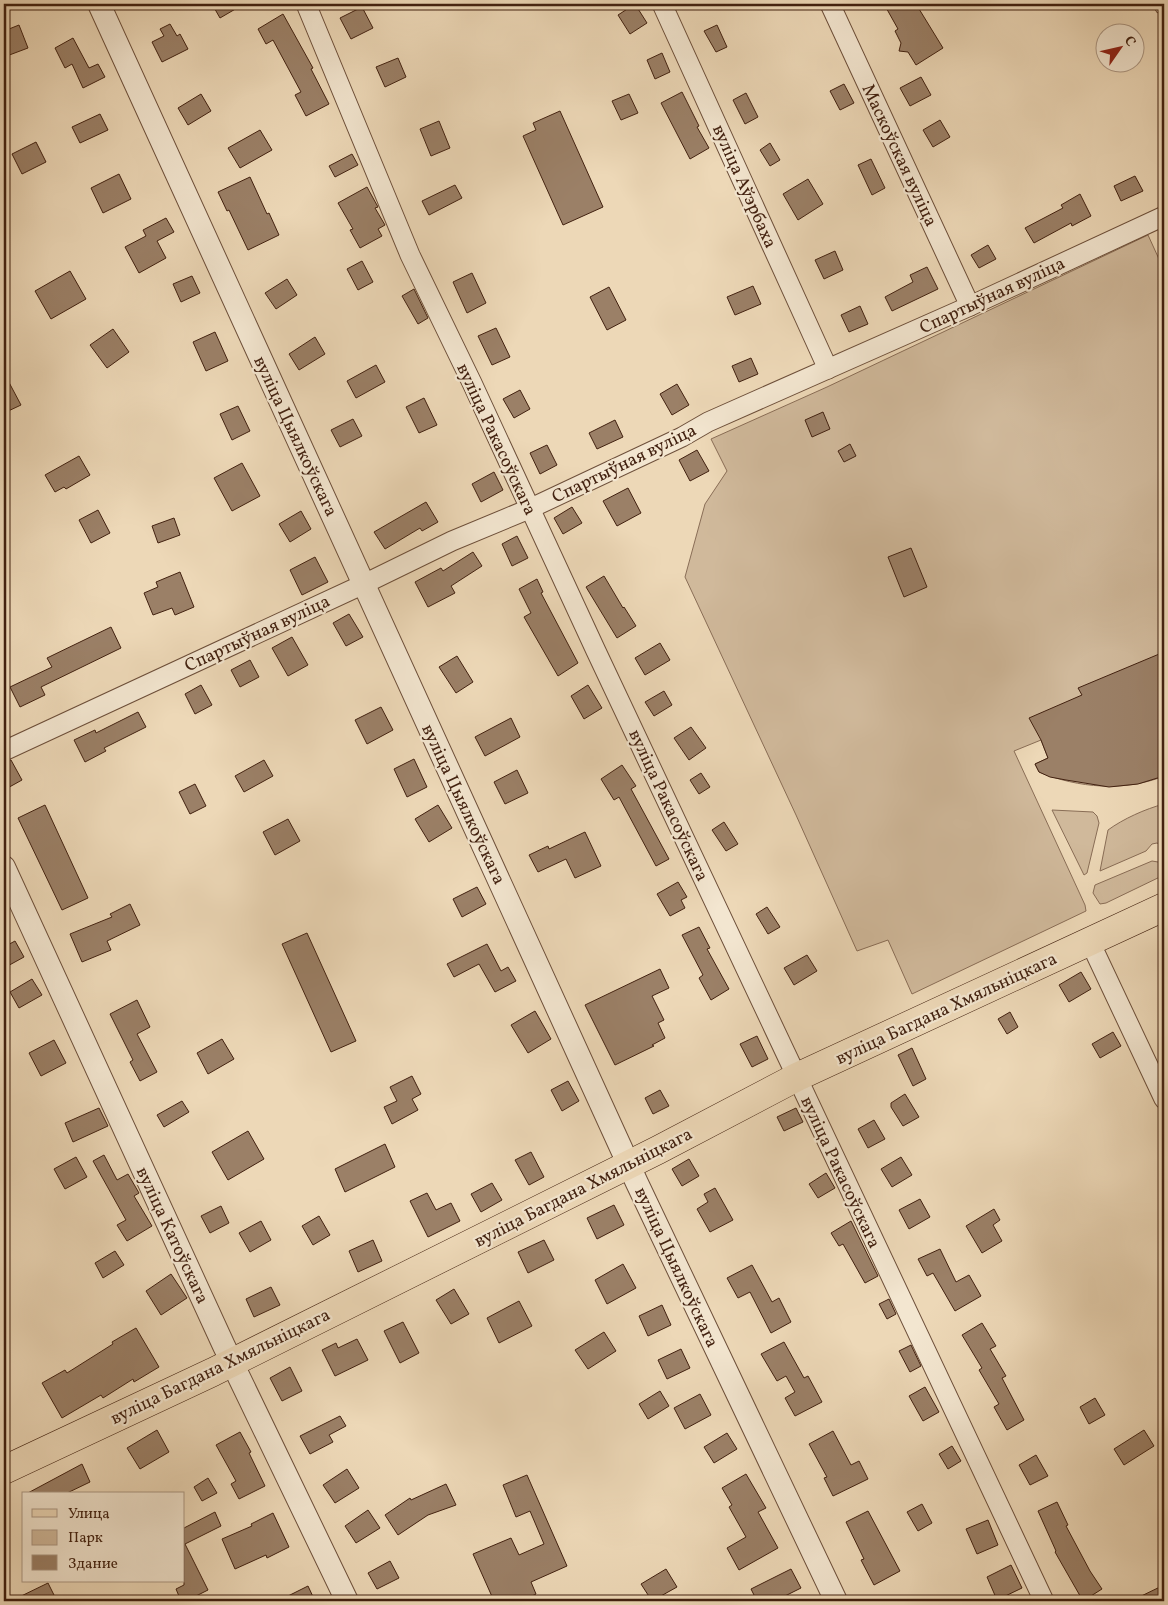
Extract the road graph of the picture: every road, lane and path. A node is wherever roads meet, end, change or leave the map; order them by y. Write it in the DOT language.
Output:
graph roads {
  1 [pos="99,4"];
  2 [pos="306,4"];
  3 [pos="662,4"];
  4 [pos="830,4"];
  5 [pos="1164,216"];
  6 [pos="970,306"];
  7 [pos="828,369"];
  8 [pos="529,509"];
  9 [pos="364,584"];
  10 [pos="4,751"];
  11 [pos="4,867"];
  12 [pos="1164,907"];
  13 [pos="1090,942"];
  14 [pos="796,1077"];
  15 [pos="1164,1099"];
  16 [pos="628,1164"];
  17 [pos="232,1361"];
  18 [pos="4,1470"];
  19 [pos="347,1601"];
  20 [pos="836,1601"];
  21 [pos="1044,1601"];
  1 -- 9 [label="street, вуліца Цыялкоўскага"];
  2 -- 8 [label="street, вуліца Ракасоўскага"];
  3 -- 7 [label="street, вуліца Аўэрбаха"];
  4 -- 6 [label="street, Маскоўская вуліца"];
  5 -- 6 [label="street, Спартыўная вуліца"];
  6 -- 7 [label="street, Спартыўная вуліца"];
  7 -- 8 [label="street, Спартыўная вуліца"];
  8 -- 9 [label="street, Спартыўная вуліца"];
  8 -- 14 [label="street, вуліца Ракасоўскага"];
  9 -- 10 [label="street, Спартыўная вуліца"];
  9 -- 16 [label="street, вуліца Цыялкоўскага"];
  11 -- 17 [label="street, вуліца Катоўскага"];
  12 -- 13 [label="main road, вуліца Багдана Хмяльніцкага"];
  13 -- 14 [label="main road, вуліца Багдана Хмяльніцкага"];
  13 -- 15 [label="street"];
  14 -- 16 [label="main road, вуліца Багдана Хмяльніцкага"];
  14 -- 21 [label="street, вуліца Ракасоўскага"];
  16 -- 17 [label="main road, вуліца Багдана Хмяльніцкага"];
  16 -- 20 [label="street, вуліца Цыялкоўскага"];
  17 -- 18 [label="main road, вуліца Багдана Хмяльніцкага"];
  17 -- 19 [label="street, вуліца Катоўскага"];
}
